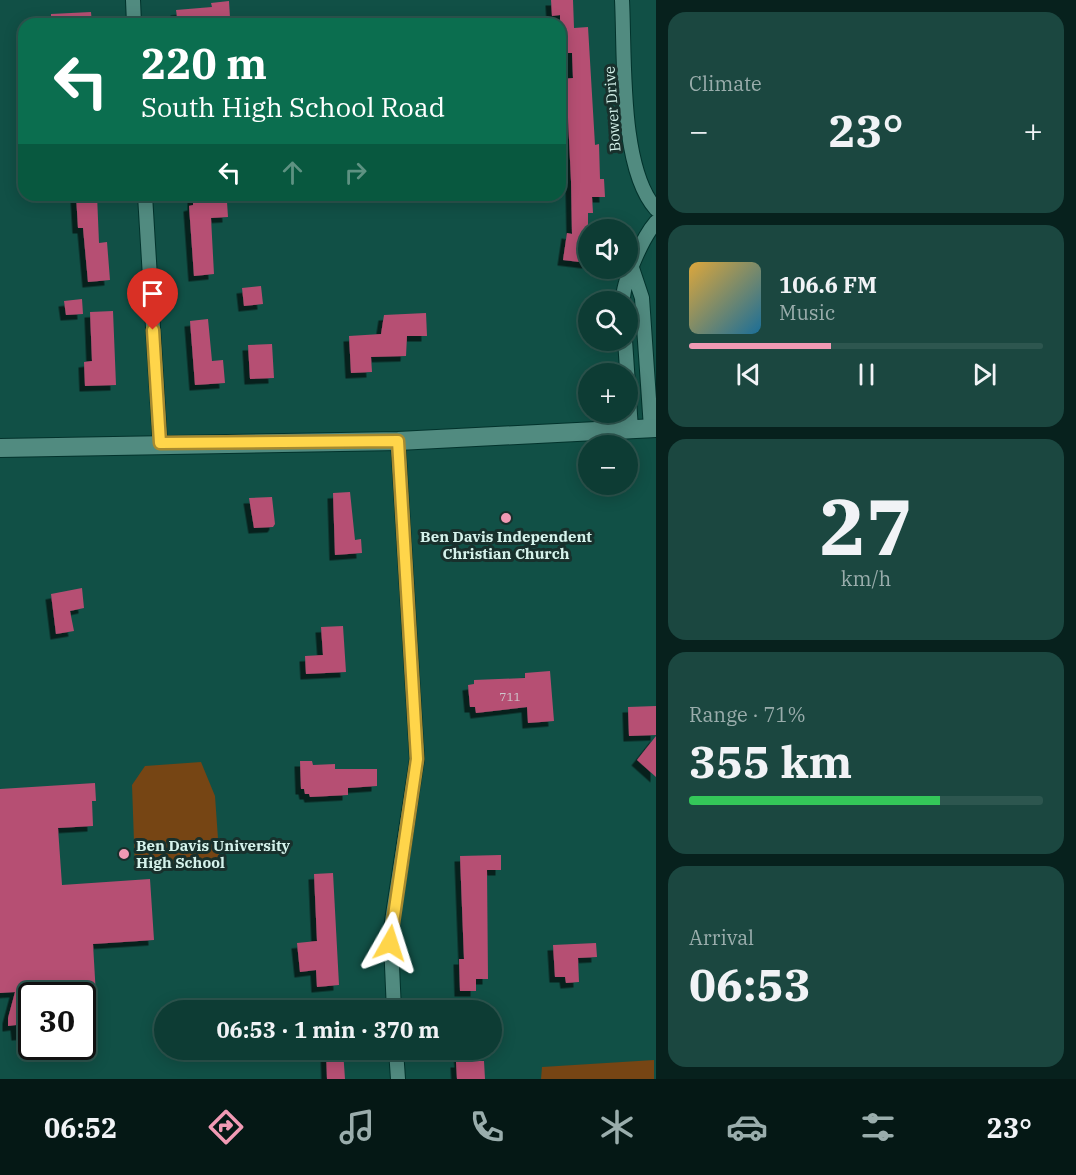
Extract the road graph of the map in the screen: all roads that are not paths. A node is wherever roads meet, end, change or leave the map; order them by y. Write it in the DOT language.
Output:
graph roads {
  1 [pos="133,0"];
  2 [pos="622,0"];
  3 [pos="134,18"];
  4 [pos="145,201"];
  5 [pos="656,209"];
  6 [pos="656,222"];
  7 [pos="638,254"];
  8 [pos="636,279"];
  9 [pos="626,351"];
  10 [pos="653,428"];
  11 [pos="631,429"];
  12 [pos="398,441"];
  13 [pos="160,443"];
  14 [pos="0,448"];
  15 [pos="393,1000"];
  16 [pos="397,1060"];
  17 [pos="398,1079"];
  1 -- 3 [label="street"];
  2 -- 5 [label="street, Bower Drive"];
  4 -- 13 [label="street"];
  6 -- 7 [label="street"];
  8 -- 10 [label="street"];
  9 -- 11 [label="street"];
  10 -- 11 [label="street"];
  11 -- 12 [label="street"];
  12 -- 13 [label="street"];
  12 -- 15 [label="street"];
  13 -- 14 [label="street"];
  16 -- 17 [label="street"];
}
